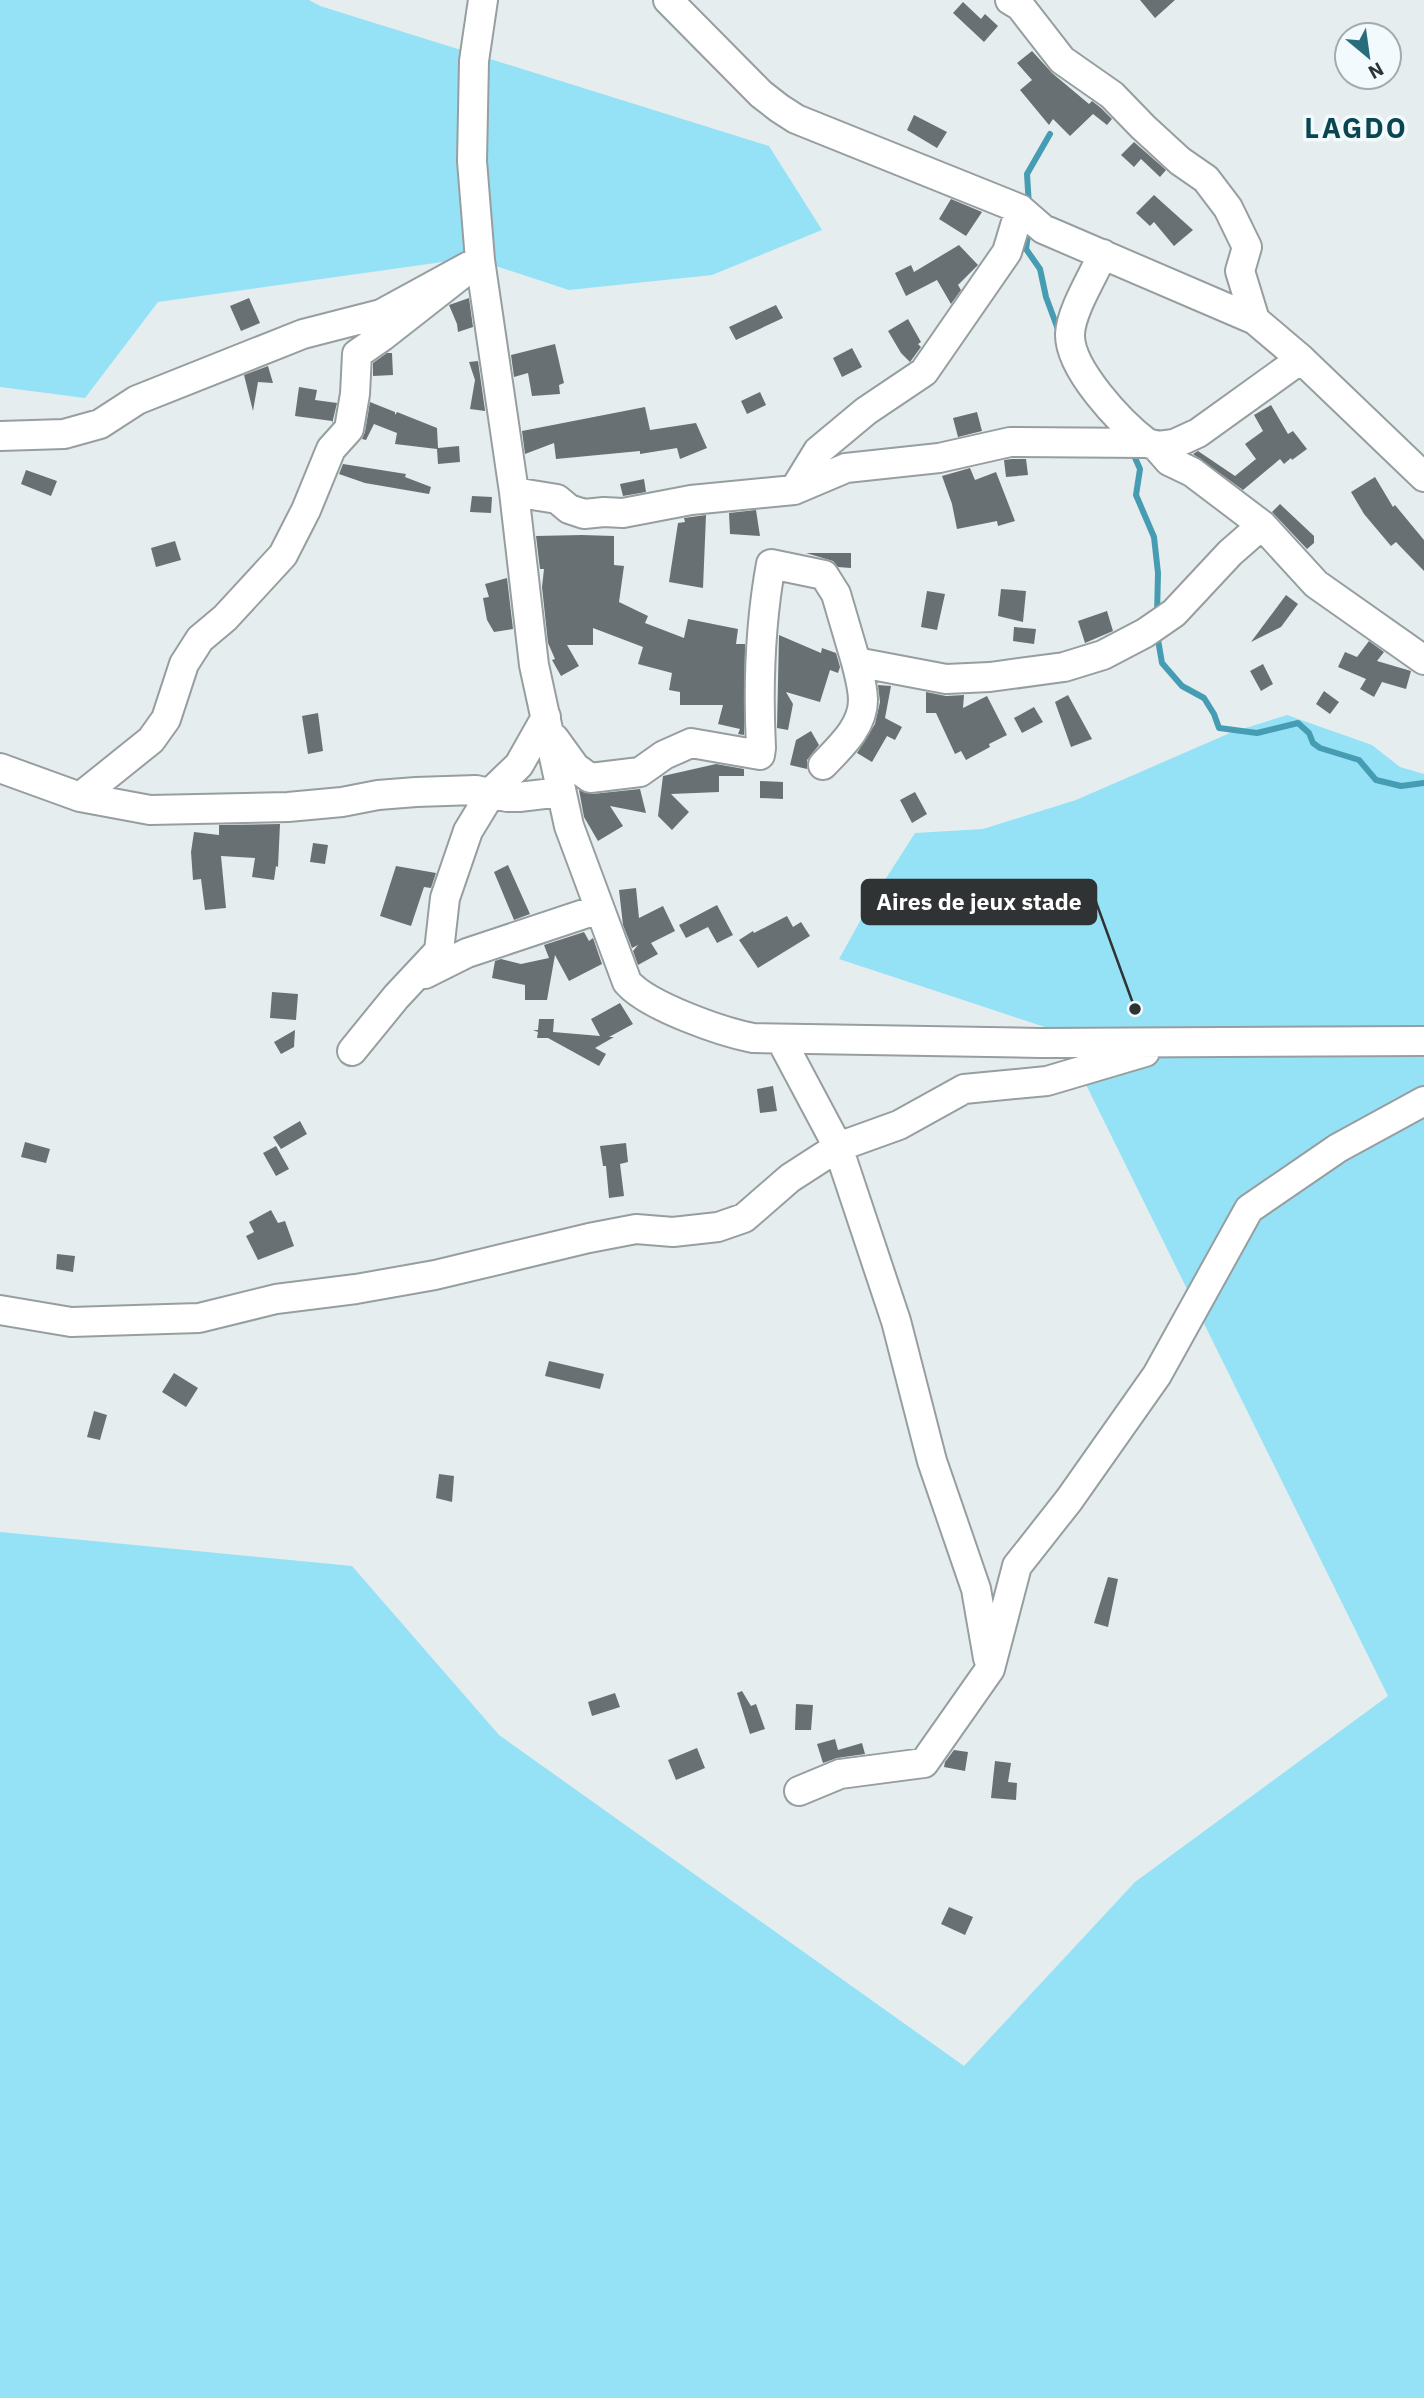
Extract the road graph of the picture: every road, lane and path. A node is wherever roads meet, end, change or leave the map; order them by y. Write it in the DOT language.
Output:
graph roads {
  1 [pos="483,0"];
  2 [pos="668,0"];
  3 [pos="1016,2"];
  4 [pos="1020,209"];
  5 [pos="1102,254"];
  6 [pos="480,260"];
  7 [pos="1255,320"];
  8 [pos="1301,359"];
  9 [pos="0,436"];
  10 [pos="1151,444"];
  11 [pos="1424,477"];
  12 [pos="794,490"];
  13 [pos="514,492"];
  14 [pos="1262,525"];
  15 [pos="1424,660"];
  16 [pos="856,662"];
  17 [pos="546,717"];
  18 [pos="823,765"];
  19 [pos="0,768"];
  20 [pos="561,792"];
  21 [pos="491,793"];
  22 [pos="80,797"];
  23 [pos="599,909"];
  24 [pos="396,997"];
  25 [pos="781,1040"];
  26 [pos="1424,1041"];
  27 [pos="1178,1042"];
  28 [pos="352,1051"];
  29 [pos="1424,1101"];
  30 [pos="838,1147"];
  31 [pos="0,1310"];
  32 [pos="990,1669"];
  33 [pos="799,1791"];
  1 -- 6 [label="street"];
  2 -- 4 [label="street"];
  3 -- 7 [label="street"];
  4 -- 5 [label="street"];
  4 -- 12 [label="street"];
  5 -- 7 [label="street"];
  5 -- 10 [label="street"];
  6 -- 9 [label="street"];
  6 -- 13 [label="street"];
  6 -- 22 [label="street"];
  7 -- 8 [label="street"];
  8 -- 10 [label="street"];
  8 -- 11 [label="street"];
  10 -- 12 [label="street"];
  10 -- 14 [label="street"];
  12 -- 13 [label="street"];
  13 -- 17 [label="street"];
  14 -- 15 [label="street"];
  14 -- 16 [label="street"];
  16 -- 17 [label="street"];
  16 -- 18 [label="street"];
  17 -- 20 [label="street"];
  17 -- 21 [label="street"];
  19 -- 22 [label="street"];
  20 -- 21 [label="street"];
  20 -- 23 [label="street"];
  21 -- 22 [label="street"];
  21 -- 24 [label="street"];
  23 -- 24 [label="street"];
  23 -- 25 [label="street"];
  24 -- 28 [label="street"];
  25 -- 27 [label="street"];
  25 -- 30 [label="street"];
  26 -- 27 [label="street"];
  27 -- 30 [label="street"];
  29 -- 32 [label="street"];
  30 -- 31 [label="street"];
  30 -- 32 [label="street"];
  32 -- 33 [label="street"];
}
